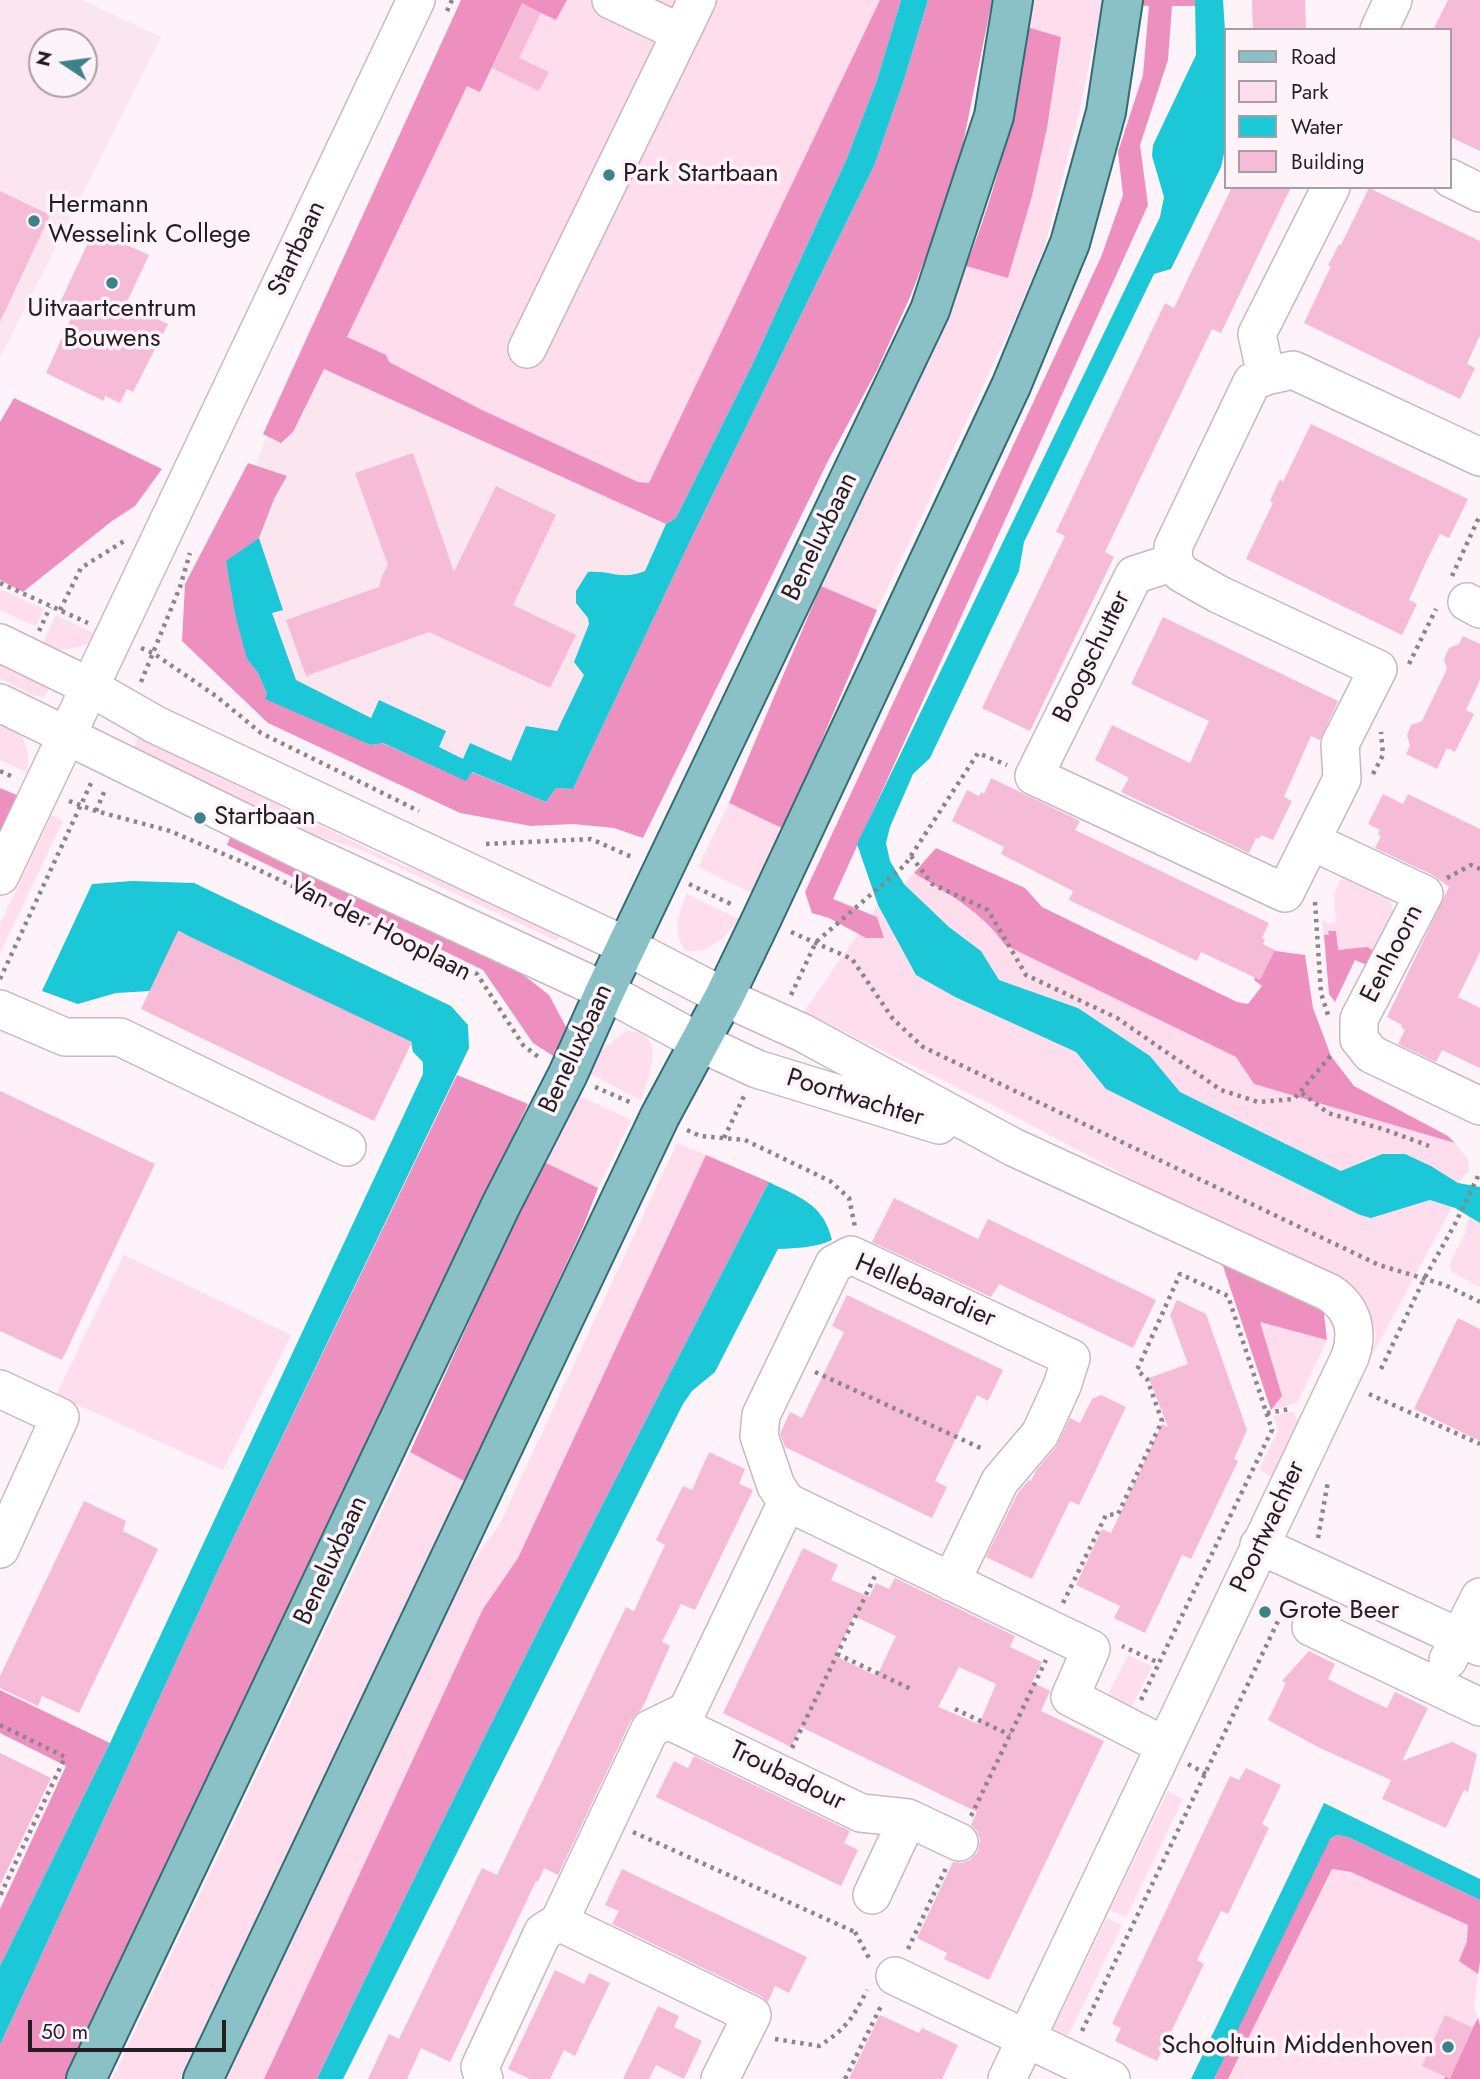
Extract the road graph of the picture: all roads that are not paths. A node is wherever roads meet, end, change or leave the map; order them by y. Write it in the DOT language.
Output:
graph roads {
  1 [pos="416,0"];
  2 [pos="611,0"];
  3 [pos="697,0"];
  4 [pos="1013,0"];
  5 [pos="1123,0"];
  6 [pos="1393,0"];
  7 [pos="1380,28"];
  8 [pos="681,33"];
  9 [pos="1452,179"];
  10 [pos="1330,189"];
  11 [pos="1480,192"];
  12 [pos="527,349"];
  13 [pos="1266,376"];
  14 [pos="1480,457"];
  15 [pos="1174,562"];
  16 [pos="0,643"];
  17 [pos="88,686"];
  18 [pos="0,703"];
  19 [pos="65,734"];
  20 [pos="1311,841"];
  21 [pos="0,876"];
  22 [pos="626,946"];
  23 [pos="605,990"];
  24 [pos="724,997"];
  25 [pos="0,1009"];
  26 [pos="699,1042"];
  27 [pos="1480,1106"];
  28 [pos="347,1147"];
  29 [pos="1013,1147"];
  30 [pos="0,1389"];
  31 [pos="787,1502"];
  32 [pos="1259,1545"];
  33 [pos="0,1549"];
  34 [pos="951,1582"];
  35 [pos="1480,1597"];
  36 [pos="1296,1620"];
  37 [pos="1470,1643"];
  38 [pos="1434,1685"];
  39 [pos="1480,1707"];
  40 [pos="670,1721"];
  41 [pos="1165,1746"];
  42 [pos="908,1818"];
  43 [pos="958,1842"];
  44 [pos="872,1895"];
  45 [pos="559,1923"];
  46 [pos="879,1973"];
  47 [pos="1026,2040"];
  48 [pos="86,2079"];
  49 [pos="204,2079"];
  50 [pos="484,2079"];
  51 [pos="720,2079"];
  52 [pos="1007,2079"];
  53 [pos="1111,2079"];
  1 -- 17 [label="street, Startbaan"];
  2 -- 8 [label="street"];
  3 -- 8 [label="street"];
  4 -- 22 [label="main road, Beneluxbaan"];
  5 -- 24 [label="main road"];
  6 -- 7 [label="street"];
  8 -- 12 [label="street"];
  9 -- 11 [label="street"];
  10 -- 13 [label="street"];
  13 -- 14 [label="street"];
  13 -- 15 [label="street"];
  15 -- 20 [label="street"];
  15 -- 20 [label="street, Boogschutter"];
  16 -- 17 [label="street"];
  17 -- 19 [label="street, Startbaan"];
  17 -- 22 [label="street"];
  18 -- 19 [label="street, Van der Hooplaan"];
  19 -- 21 [label="street, Startbaan"];
  19 -- 23 [label="street, Van der Hooplaan"];
  20 -- 27 [label="street, Eenhoorn"];
  22 -- 23 [label="main road, Beneluxbaan"];
  22 -- 24 [label="street"];
  23 -- 26 [label="street, Van der Hooplaan"];
  23 -- 48 [label="main road, Beneluxbaan"];
  24 -- 26 [label="main road"];
  24 -- 29 [label="street, Poortwachter"];
  25 -- 28 [label="street"];
  26 -- 29 [label="street, Poortwachter"];
  26 -- 49 [label="main road"];
  29 -- 32 [label="street, Poortwachter"];
  30 -- 33 [label="street"];
  31 -- 34 [label="street"];
  31 -- 34 [label="street, Hellebaardier"];
  31 -- 40 [label="street"];
  32 -- 37 [label="street"];
  32 -- 41 [label="street, Poortwachter"];
  34 -- 41 [label="street"];
  35 -- 37 [label="street"];
  36 -- 38 [label="street"];
  37 -- 38 [label="street"];
  38 -- 39 [label="street"];
  40 -- 42 [label="street, Troubadour"];
  40 -- 45 [label="street"];
  41 -- 47 [label="street, Poortwachter"];
  42 -- 43 [label="street, Troubadour"];
  42 -- 44 [label="street"];
  45 -- 50 [label="street"];
  45 -- 51 [label="street"];
  46 -- 47 [label="street"];
  47 -- 52 [label="street, Poortwachter"];
  47 -- 53 [label="street"];
}
